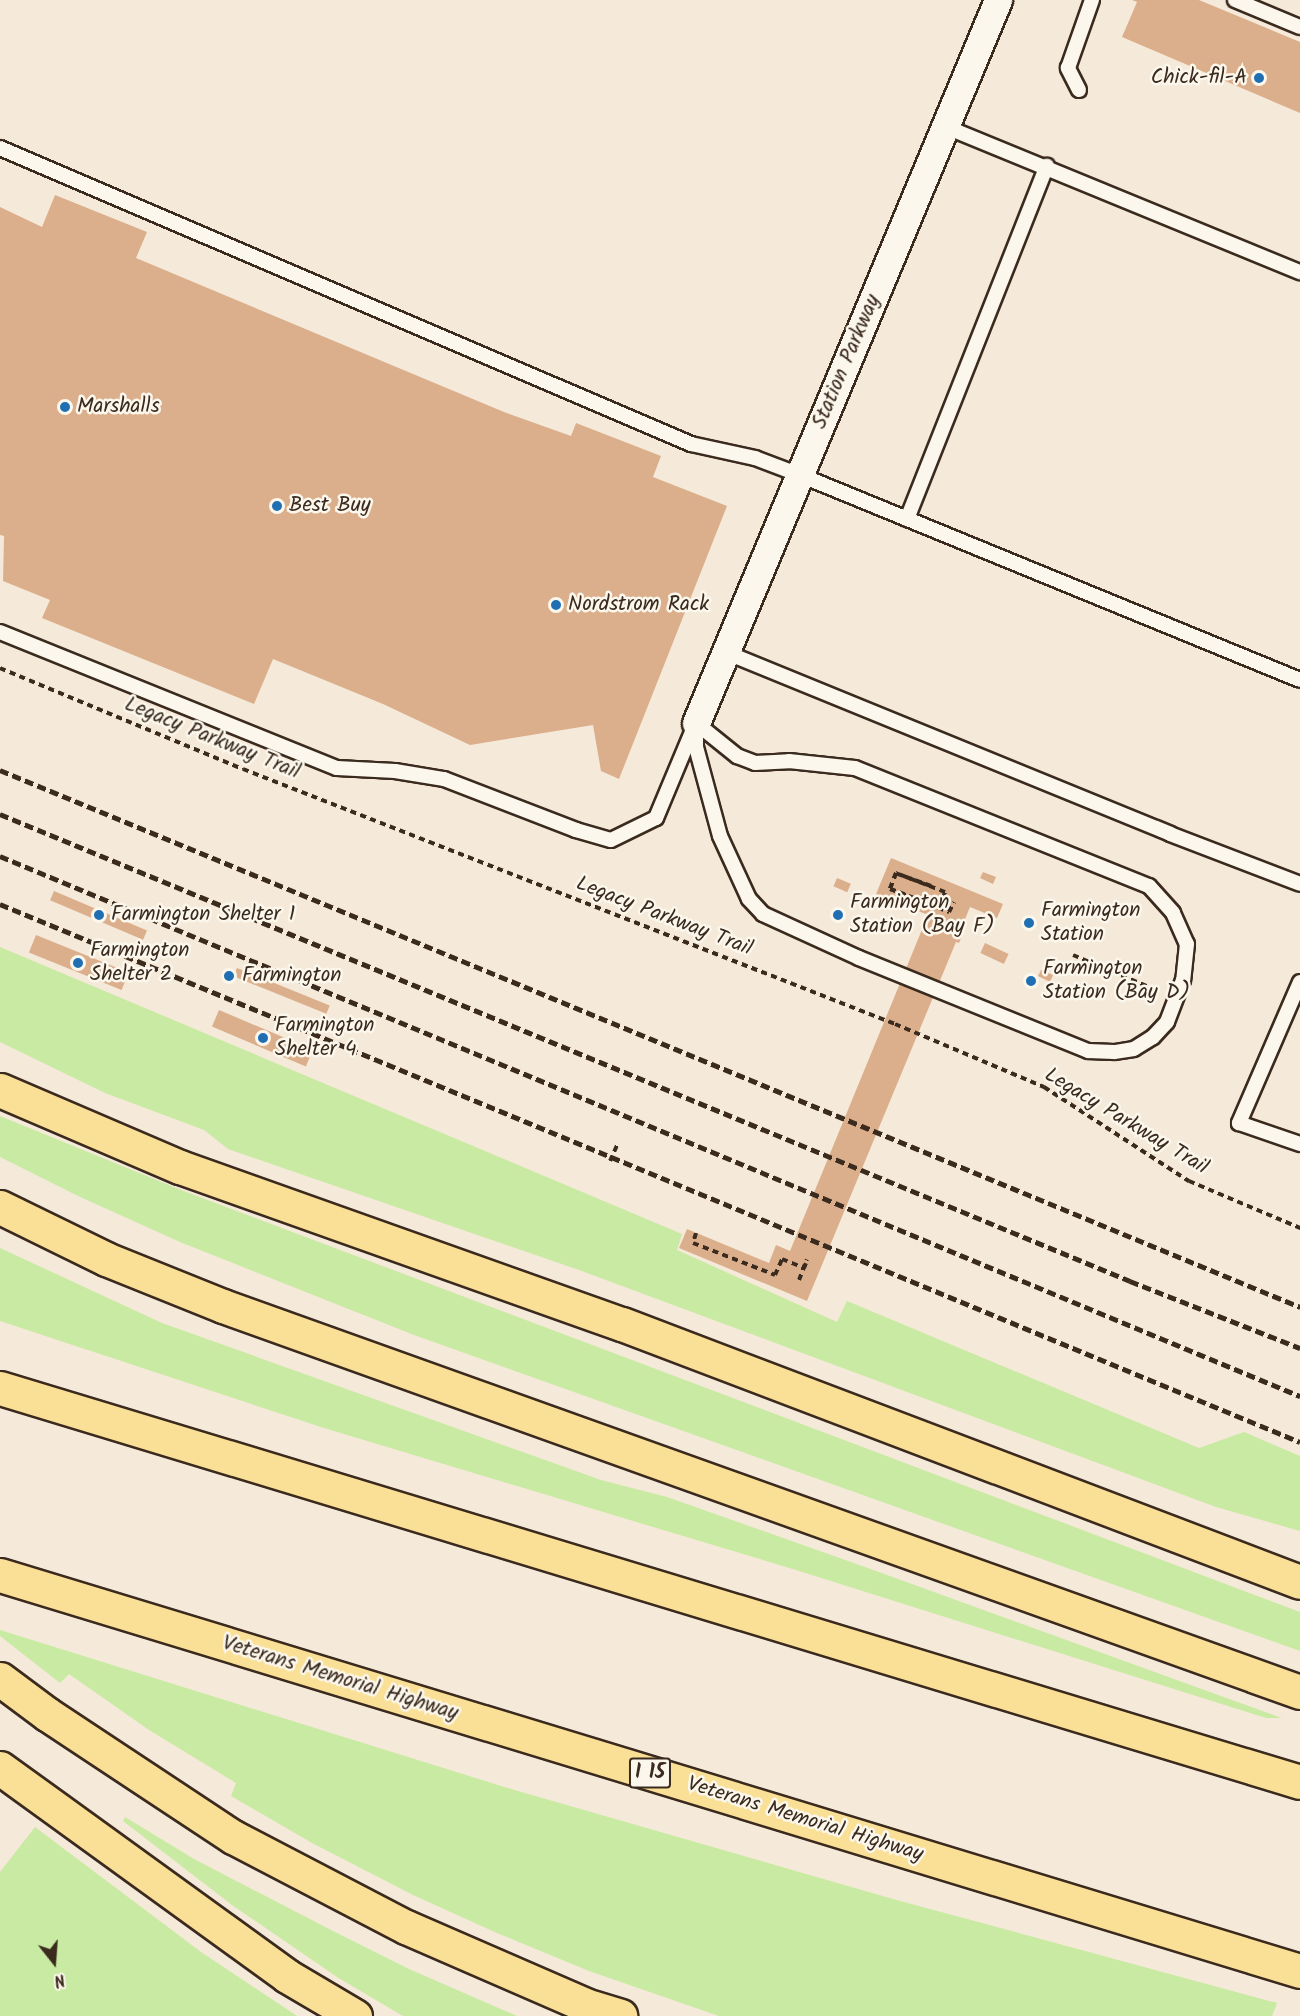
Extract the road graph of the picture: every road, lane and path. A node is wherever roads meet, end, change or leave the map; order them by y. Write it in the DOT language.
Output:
graph roads {
  1 [pos="998,0"];
  2 [pos="1092,0"];
  3 [pos="1235,0"];
  4 [pos="1300,27"];
  5 [pos="1079,90"];
  6 [pos="946,127"];
  7 [pos="0,148"];
  8 [pos="1047,166"];
  9 [pos="1300,272"];
  10 [pos="800,475"];
  11 [pos="907,519"];
  12 [pos="0,632"];
  13 [pos="725,652"];
  14 [pos="0,668"];
  15 [pos="1300,680"];
  16 [pos="696,723"];
  17 [pos="1300,884"];
  18 [pos="954,902"];
  19 [pos="939,908"];
  20 [pos="1073,955"];
  21 [pos="1300,982"];
  22 [pos="1149,987"];
  23 [pos="0,1090"];
  24 [pos="1300,1144"];
  25 [pos="617,1145"];
  26 [pos="610,1161"];
  27 [pos="0,1207"];
  28 [pos="1300,1228"];
  29 [pos="696,1233"];
  30 [pos="799,1280"];
  31 [pos="0,1388"];
  32 [pos="0,1575"];
  33 [pos="1298,1580"];
  34 [pos="0,1679"];
  35 [pos="1300,1692"];
  36 [pos="0,1768"];
  37 [pos="1300,1782"];
  38 [pos="1300,1971"];
  39 [pos="355,2016"];
  40 [pos="620,2016"];
  1 -- 6 [label="street, Station Parkway"];
  2 -- 5 [label="lane"];
  3 -- 4 [label="lane"];
  6 -- 8 [label="lane"];
  6 -- 10 [label="street, Station Parkway"];
  7 -- 10 [label="lane"];
  8 -- 9 [label="lane"];
  8 -- 11 [label="lane"];
  10 -- 11 [label="lane"];
  10 -- 13 [label="street, Station Parkway"];
  11 -- 15 [label="lane"];
  12 -- 16 [label="lane"];
  13 -- 16 [label="street, Station Parkway"];
  13 -- 17 [label="lane"];
  14 -- 28 [label="path, Legacy Parkway Trail"];
  16 -- 16 [label="lane"];
  18 -- 19 [label="path"];
  19 -- 19 [label="path"];
  20 -- 22 [label="path"];
  21 -- 24 [label="lane"];
  23 -- 33 [label="highway"];
  25 -- 26 [label="path"];
  27 -- 35 [label="highway"];
  29 -- 30 [label="path"];
  31 -- 37 [label="highway"];
  32 -- 38 [label="highway, Veterans Memorial Highway / I 15"];
  34 -- 40 [label="highway"];
  36 -- 39 [label="highway"];
}
